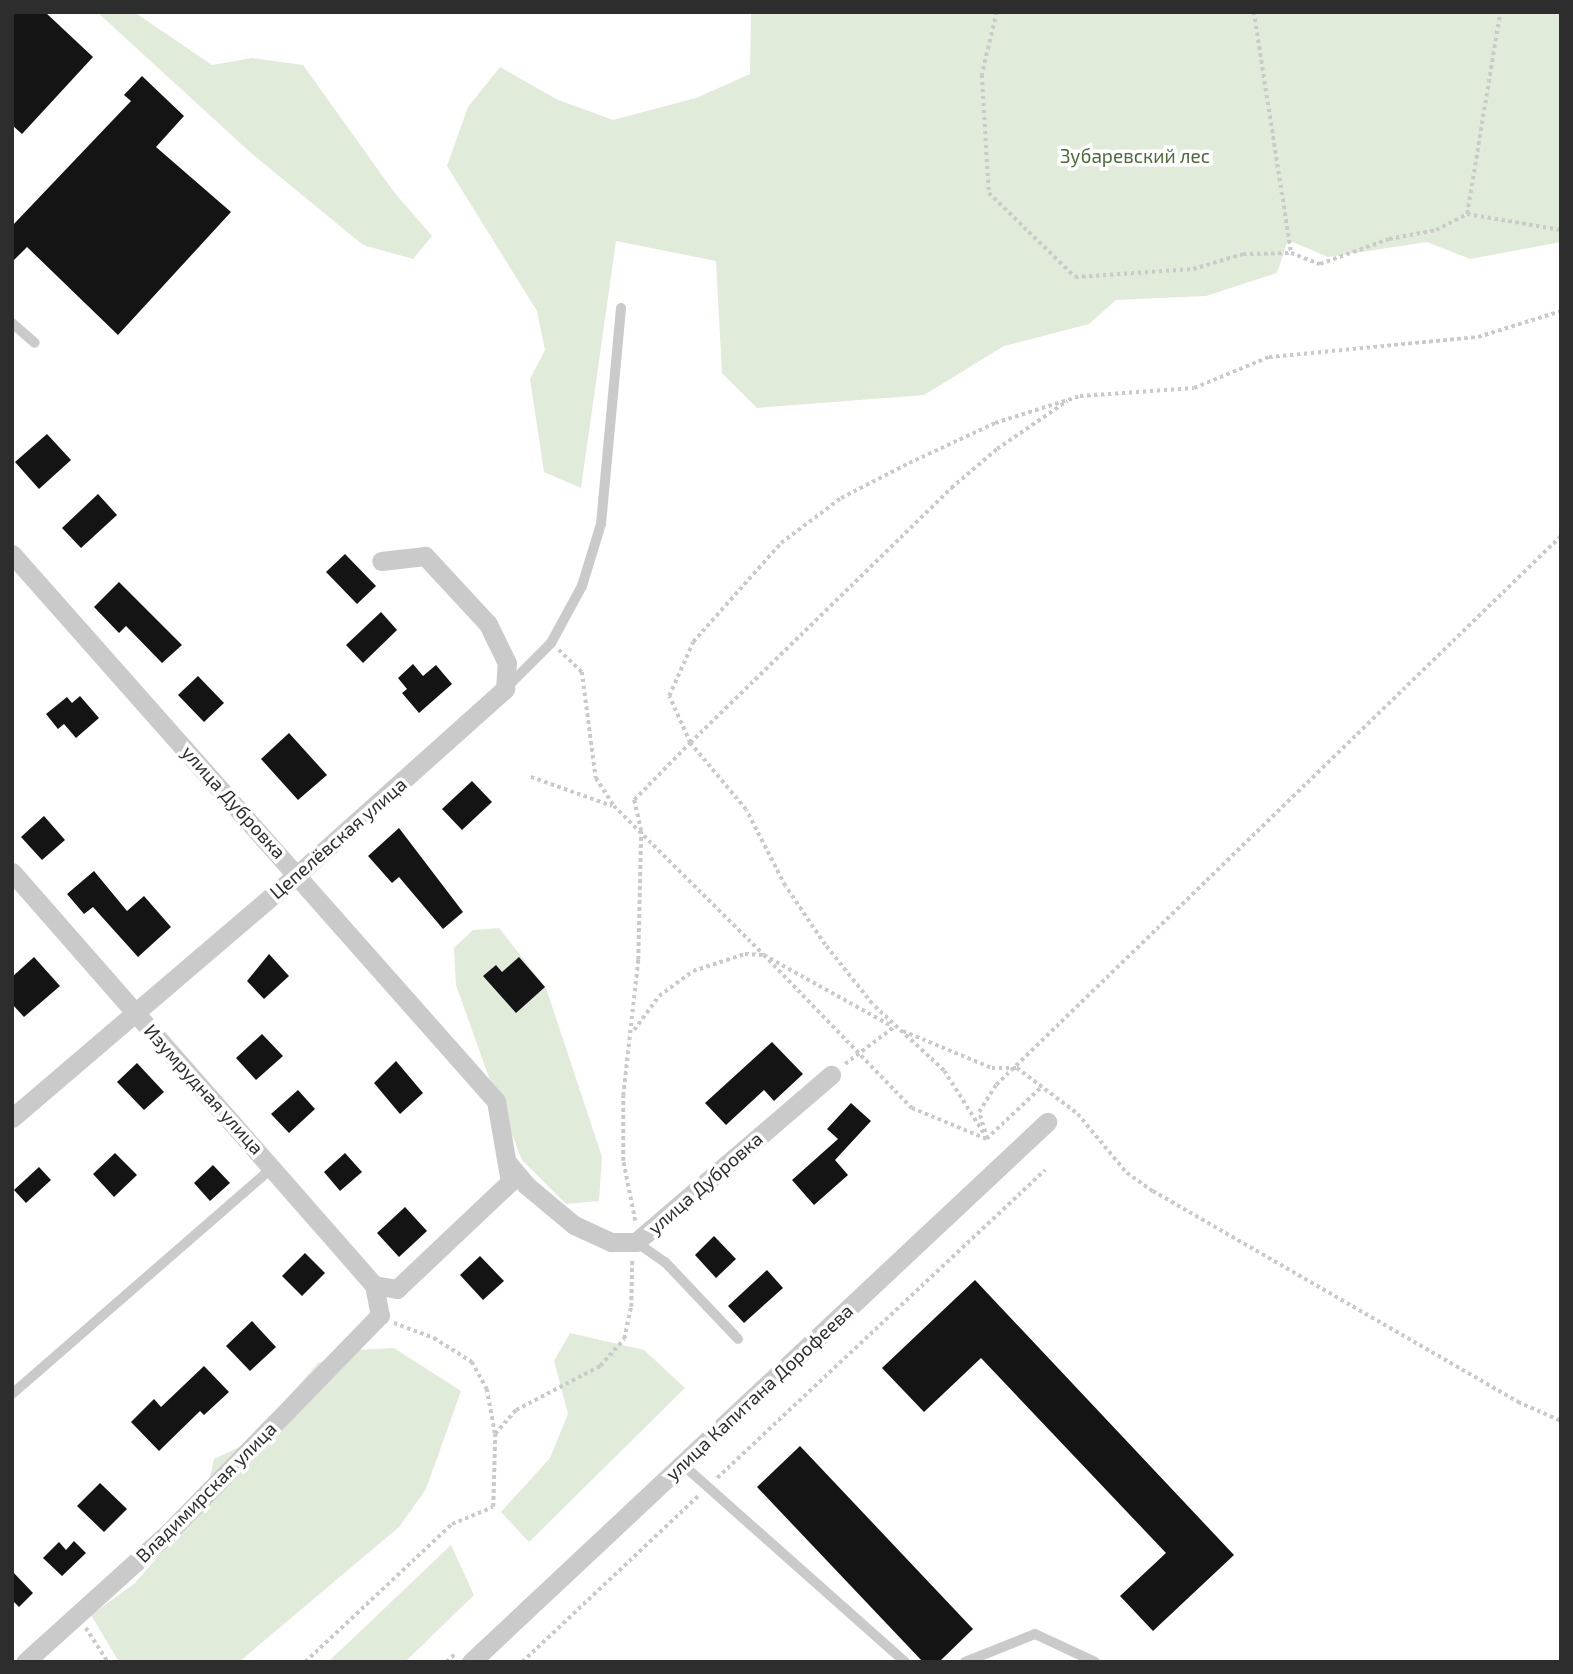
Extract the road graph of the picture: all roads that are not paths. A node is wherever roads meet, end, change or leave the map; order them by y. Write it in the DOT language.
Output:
graph roads {
  1 [pos="621,308"];
  2 [pos="12,323"];
  3 [pos="35,343"];
  4 [pos="12,554"];
  5 [pos="381,561"];
  6 [pos="505,689"];
  7 [pos="12,872"];
  8 [pos="298,874"];
  9 [pos="135,1011"];
  10 [pos="831,1075"];
  11 [pos="12,1118"];
  12 [pos="1047,1122"];
  13 [pos="506,1161"];
  14 [pos="273,1167"];
  15 [pos="636,1242"];
  16 [pos="374,1285"];
  17 [pos="380,1315"];
  18 [pos="738,1339"];
  19 [pos="12,1394"];
  20 [pos="682,1464"];
  21 [pos="25,1662"];
  22 [pos="471,1662"];
  23 [pos="905,1662"];
  24 [pos="965,1662"];
  25 [pos="1095,1662"];
  1 -- 6 [label="lane"];
  2 -- 3 [label="lane"];
  4 -- 8 [label="street, улица Дубровка"];
  5 -- 6 [label="street"];
  6 -- 8 [label="street, Цепелёвская улица"];
  7 -- 9 [label="street, Изумрудная улица"];
  8 -- 9 [label="street, Цепелёвская улица"];
  8 -- 13 [label="street, улица Дубровка"];
  9 -- 11 [label="street, Цепелёвская улица"];
  9 -- 14 [label="street, Изумрудная улица"];
  10 -- 15 [label="street, улица Дубровка"];
  12 -- 20 [label="street, улица Капитана Дорофеева"];
  13 -- 15 [label="street, улица Дубровка"];
  13 -- 16 [label="street, улица Дубровка"];
  14 -- 16 [label="street, Изумрудная улица"];
  14 -- 19 [label="lane"];
  15 -- 18 [label="lane"];
  16 -- 17 [label="street, Изумрудная улица"];
  17 -- 21 [label="street, Владимирская улица"];
  20 -- 22 [label="street, улица Капитана Дорофеева"];
  20 -- 23 [label="lane"];
  24 -- 25 [label="lane"];
}
